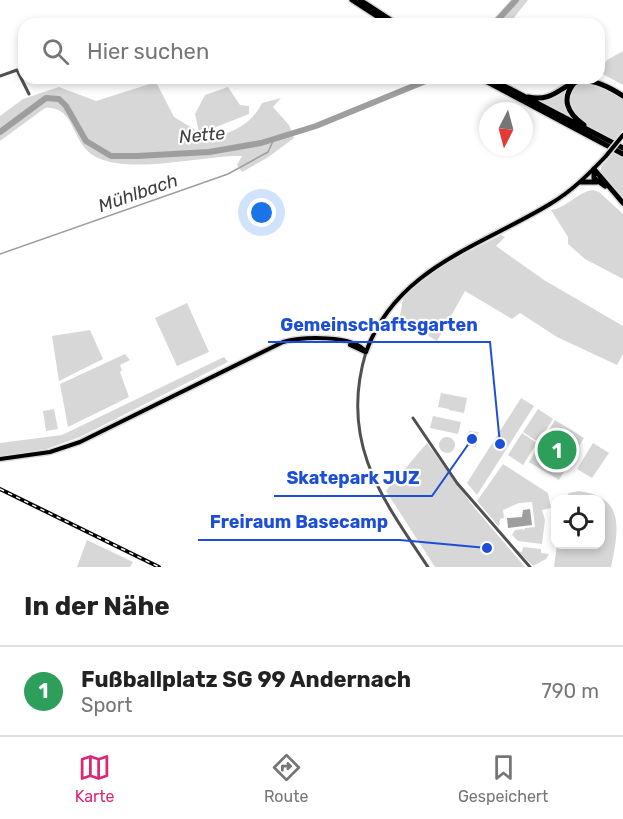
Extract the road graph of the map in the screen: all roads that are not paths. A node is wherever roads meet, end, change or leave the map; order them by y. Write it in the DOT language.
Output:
graph roads {
  1 [pos="352,0"];
  2 [pos="360,0"];
  3 [pos="380,18"];
  4 [pos="388,18"];
  5 [pos="18,72"];
  6 [pos="0,76"];
  7 [pos="23,84"];
  8 [pos="491,84"];
  9 [pos="500,84"];
  10 [pos="569,84"];
  11 [pos="574,84"];
  12 [pos="602,84"];
  13 [pos="28,94"];
  14 [pos="518,94"];
  15 [pos="622,94"];
  16 [pos="593,132"];
  17 [pos="623,135"];
  18 [pos="623,148"];
  19 [pos="623,154"];
  20 [pos="594,170"];
  21 [pos="581,182"];
  22 [pos="598,182"];
  23 [pos="609,189"];
  24 [pos="623,203"];
  25 [pos="371,338"];
  26 [pos="347,344"];
  27 [pos="357,345"];
  28 [pos="366,352"];
  29 [pos="413,418"];
  30 [pos="0,459"];
  31 [pos="428,567"];
  32 [pos="530,567"];
  1 -- 3 [label="highway"];
  2 -- 4 [label="highway"];
  5 -- 6 [label="street"];
  7 -- 13 [label="street"];
  8 -- 19 [label="highway"];
  9 -- 14 [label="highway"];
  10 -- 14 [label="highway"];
  11 -- 16 [label="highway"];
  12 -- 15 [label="highway"];
  14 -- 16 [label="highway"];
  16 -- 18 [label="highway"];
  17 -- 20 [label="main road, bridge"];
  20 -- 21 [label="main road"];
  20 -- 22 [label="highway"];
  20 -- 23 [label="highway"];
  21 -- 22 [label="highway"];
  21 -- 25 [label="main road"];
  22 -- 23 [label="highway"];
  23 -- 24 [label="highway"];
  25 -- 27 [label="main road"];
  25 -- 28 [label="main road"];
  26 -- 27 [label="main road"];
  26 -- 28 [label="main road"];
  26 -- 30 [label="main road"];
  27 -- 28 [label="main road"];
  28 -- 31 [label="street"];
  29 -- 32 [label="street"];
}
